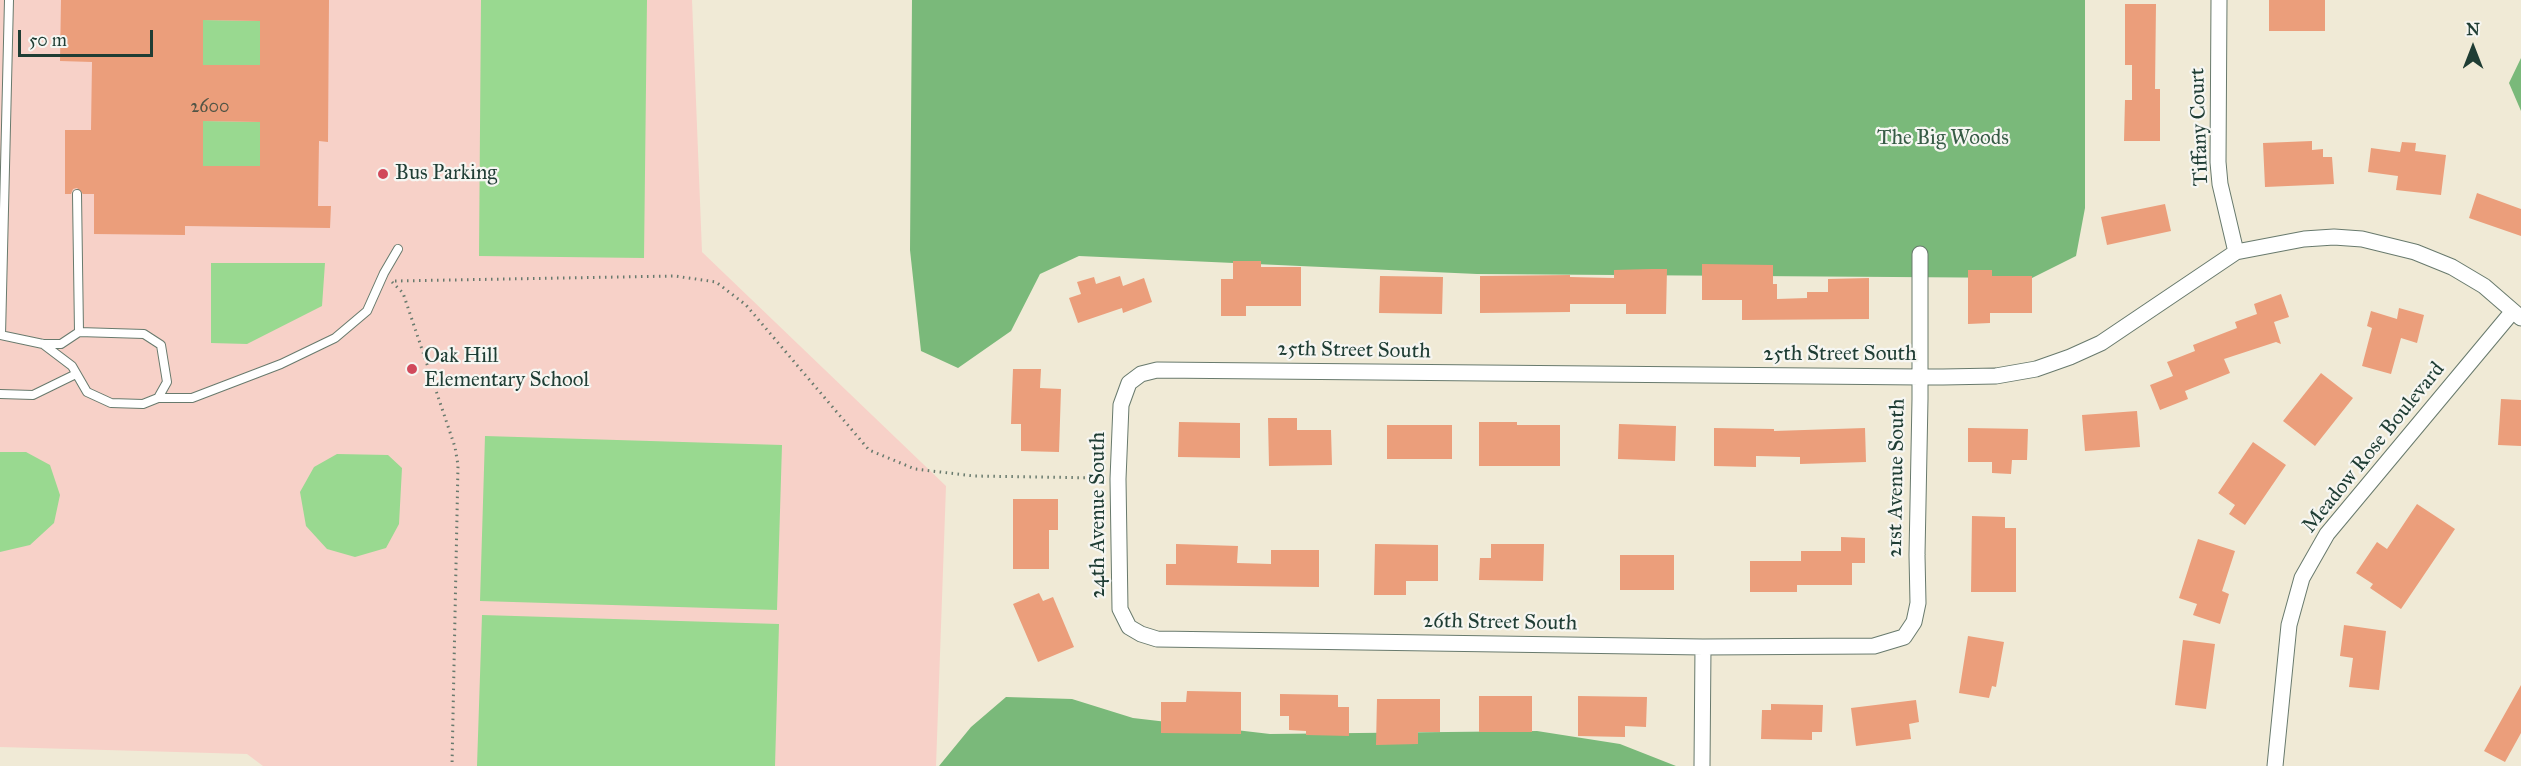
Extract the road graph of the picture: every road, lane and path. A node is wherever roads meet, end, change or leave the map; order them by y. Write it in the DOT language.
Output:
graph roads {
  1 [pos="9,0"];
  2 [pos="2219,0"];
  3 [pos="77,194"];
  4 [pos="398,249"];
  5 [pos="2236,252"];
  6 [pos="1920,254"];
  7 [pos="2517,315"];
  8 [pos="79,332"];
  9 [pos="1,335"];
  10 [pos="43,344"];
  11 [pos="76,374"];
  12 [pos="1920,377"];
  13 [pos="0,394"];
  14 [pos="158,398"];
  15 [pos="1121,405"];
  16 [pos="1103,478"];
  17 [pos="1157,639"];
  18 [pos="1843,646"];
  19 [pos="1703,647"];
  20 [pos="452,766"];
  21 [pos="1702,766"];
  22 [pos="2275,766"];
  1 -- 9 [label="lane"];
  2 -- 5 [label="street, Tiffany Court"];
  3 -- 8 [label="lane"];
  4 -- 14 [label="lane"];
  5 -- 7 [label="street, 25th Street South"];
  5 -- 12 [label="street, 25th Street South"];
  6 -- 12 [label="street, 21st Avenue South"];
  7 -- 22 [label="street, Meadow Rose Boulevard"];
  8 -- 10 [label="lane"];
  8 -- 14 [label="lane"];
  9 -- 10 [label="lane"];
  10 -- 11 [label="lane"];
  11 -- 13 [label="lane"];
  11 -- 14 [label="lane"];
  12 -- 15 [label="street, 25th Street South"];
  12 -- 18 [label="street, 21st Avenue South"];
  15 -- 17 [label="street, 24th Avenue South"];
  16 -- 20 [label="path"];
  17 -- 19 [label="street, 26th Street South"];
  18 -- 19 [label="street, 26th Street South"];
  19 -- 21 [label="street"];
}
